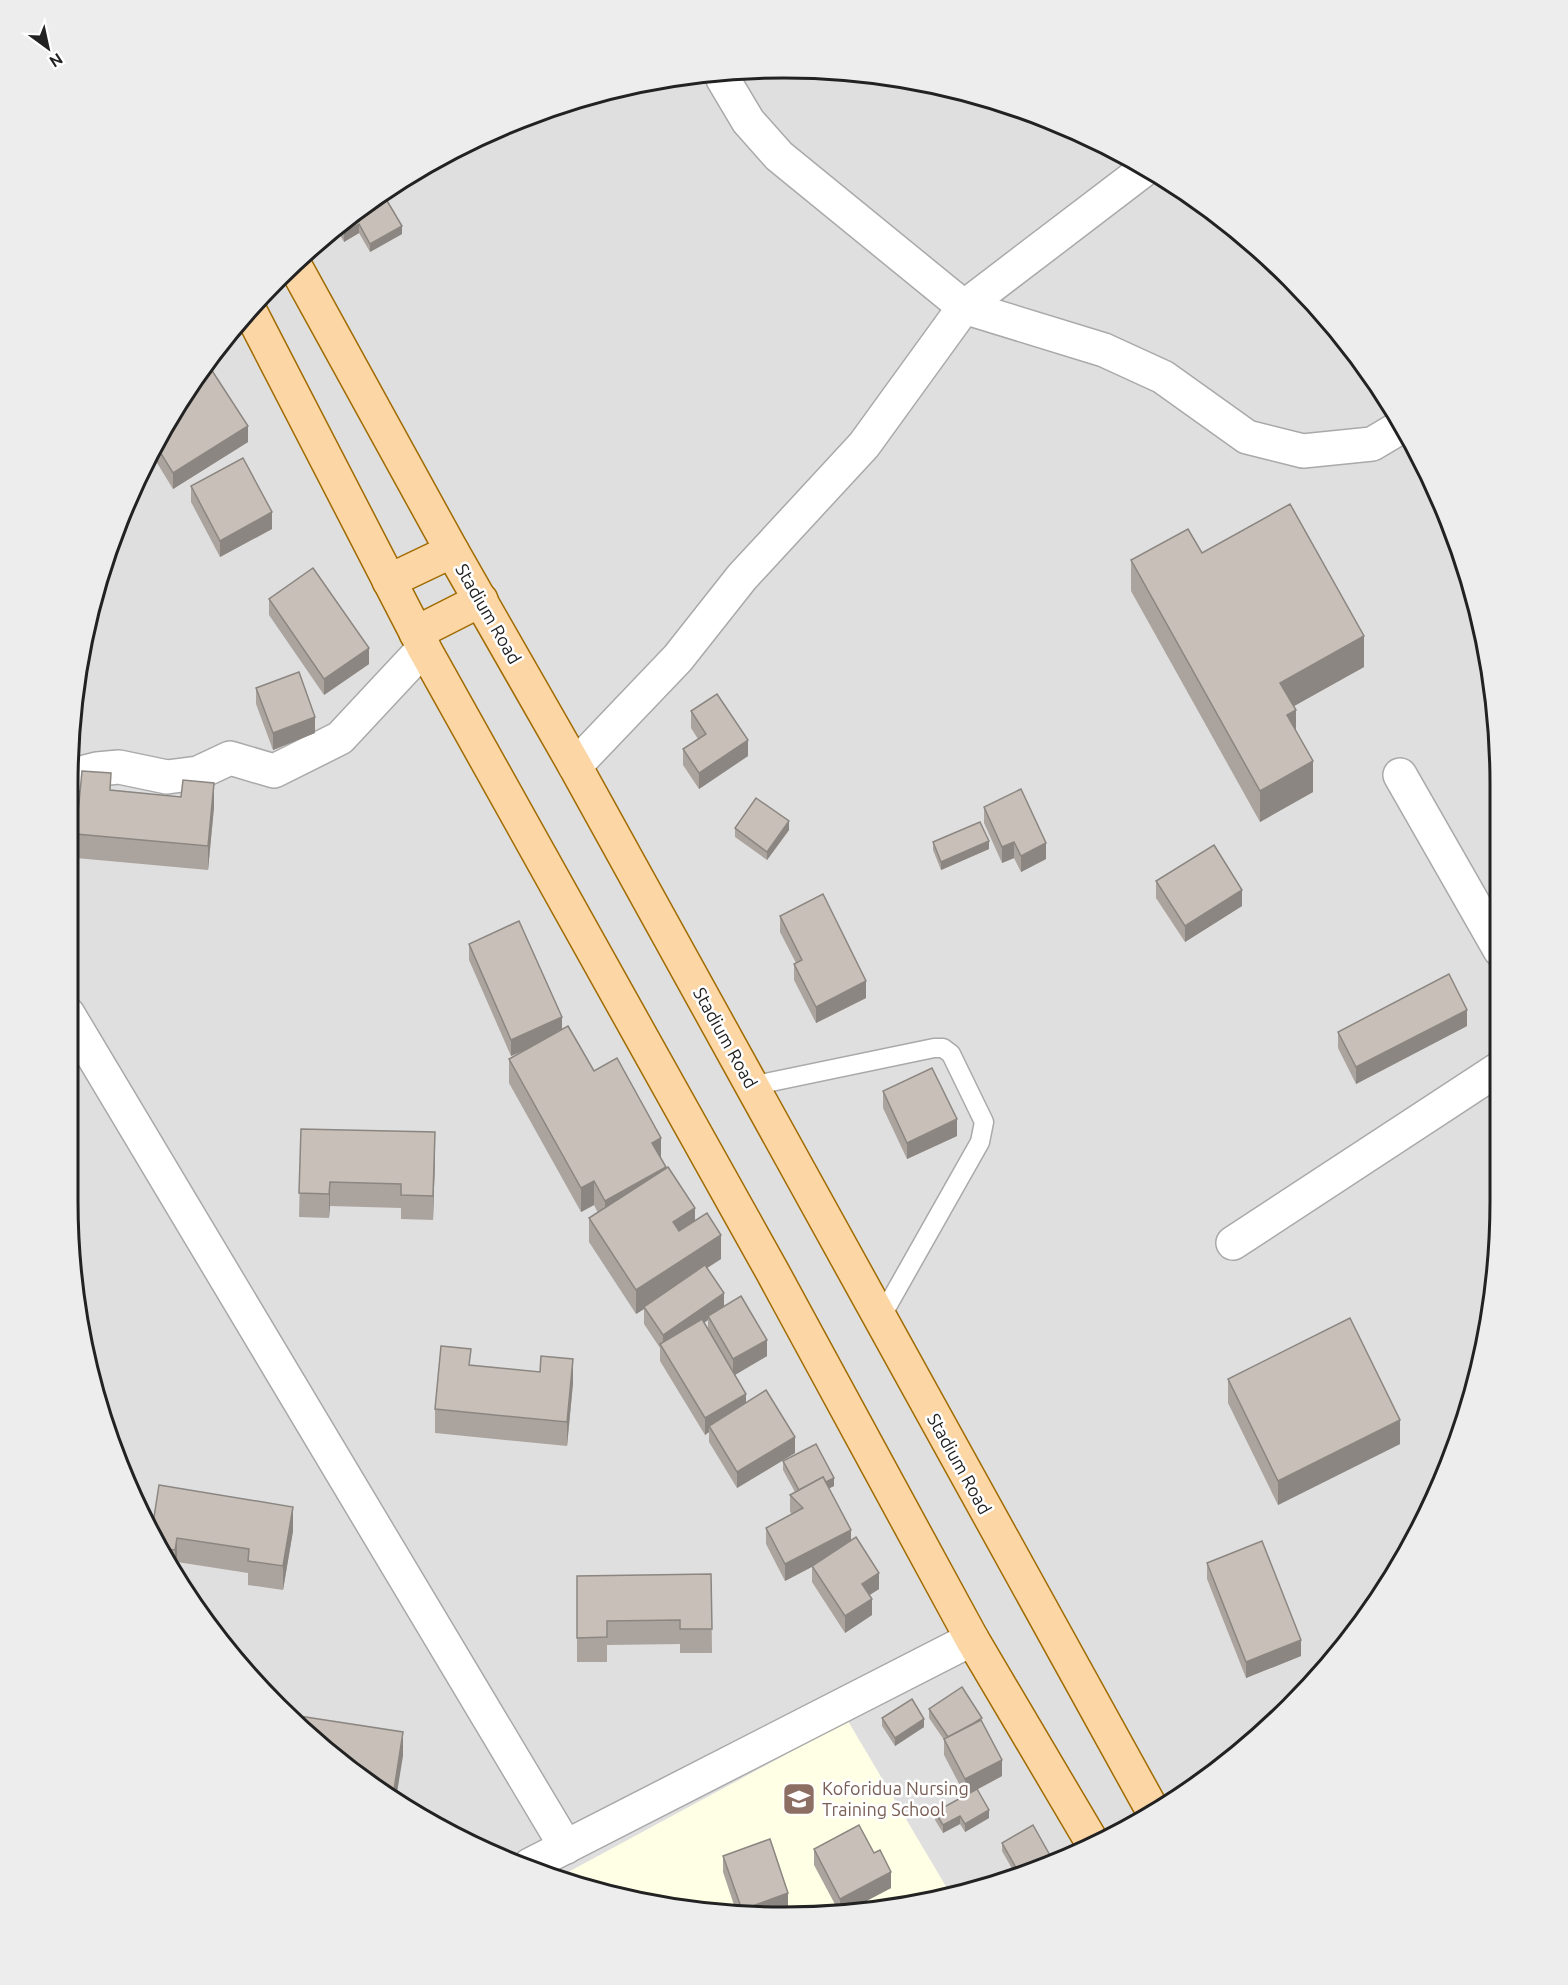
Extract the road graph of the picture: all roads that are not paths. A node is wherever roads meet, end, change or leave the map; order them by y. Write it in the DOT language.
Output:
graph roads {
  1 [pos="724,81"];
  2 [pos="1139,174"];
  3 [pos="299,272"];
  4 [pos="964,307"];
  5 [pos="254,318"];
  6 [pos="1395,431"];
  7 [pos="452,551"];
  8 [pos="389,581"];
  9 [pos="481,600"];
  10 [pos="420,640"];
  11 [pos="575,766"];
  12 [pos="78,774"];
  13 [pos="1400,775"];
  14 [pos="1490,932"];
  15 [pos="78,1031"];
  16 [pos="1490,1075"];
  17 [pos="751,1086"];
  18 [pos="1233,1243"];
  19 [pos="880,1320"];
  20 [pos="972,1639"];
  21 [pos="1149,1804"];
  22 [pos="1089,1837"];
  23 [pos="566,1847"];
  24 [pos="536,1862"];
  1 -- 4 [label="street"];
  2 -- 4 [label="street"];
  3 -- 7 [label="main road, Stadium Road"];
  4 -- 6 [label="street"];
  4 -- 11 [label="street"];
  5 -- 8 [label="main road"];
  7 -- 8 [label="main road"];
  7 -- 9 [label="main road, Stadium Road"];
  8 -- 10 [label="main road"];
  9 -- 10 [label="main road"];
  9 -- 11 [label="main road, Stadium Road"];
  10 -- 12 [label="street"];
  10 -- 20 [label="main road"];
  11 -- 17 [label="main road, Stadium Road"];
  13 -- 14 [label="street"];
  15 -- 23 [label="street"];
  16 -- 18 [label="street"];
  17 -- 19 [label="main road, Stadium Road"];
  17 -- 19 [label="lane"];
  19 -- 21 [label="main road, Stadium Road"];
  20 -- 22 [label="main road"];
  20 -- 23 [label="street"];
  23 -- 24 [label="street"];
}
